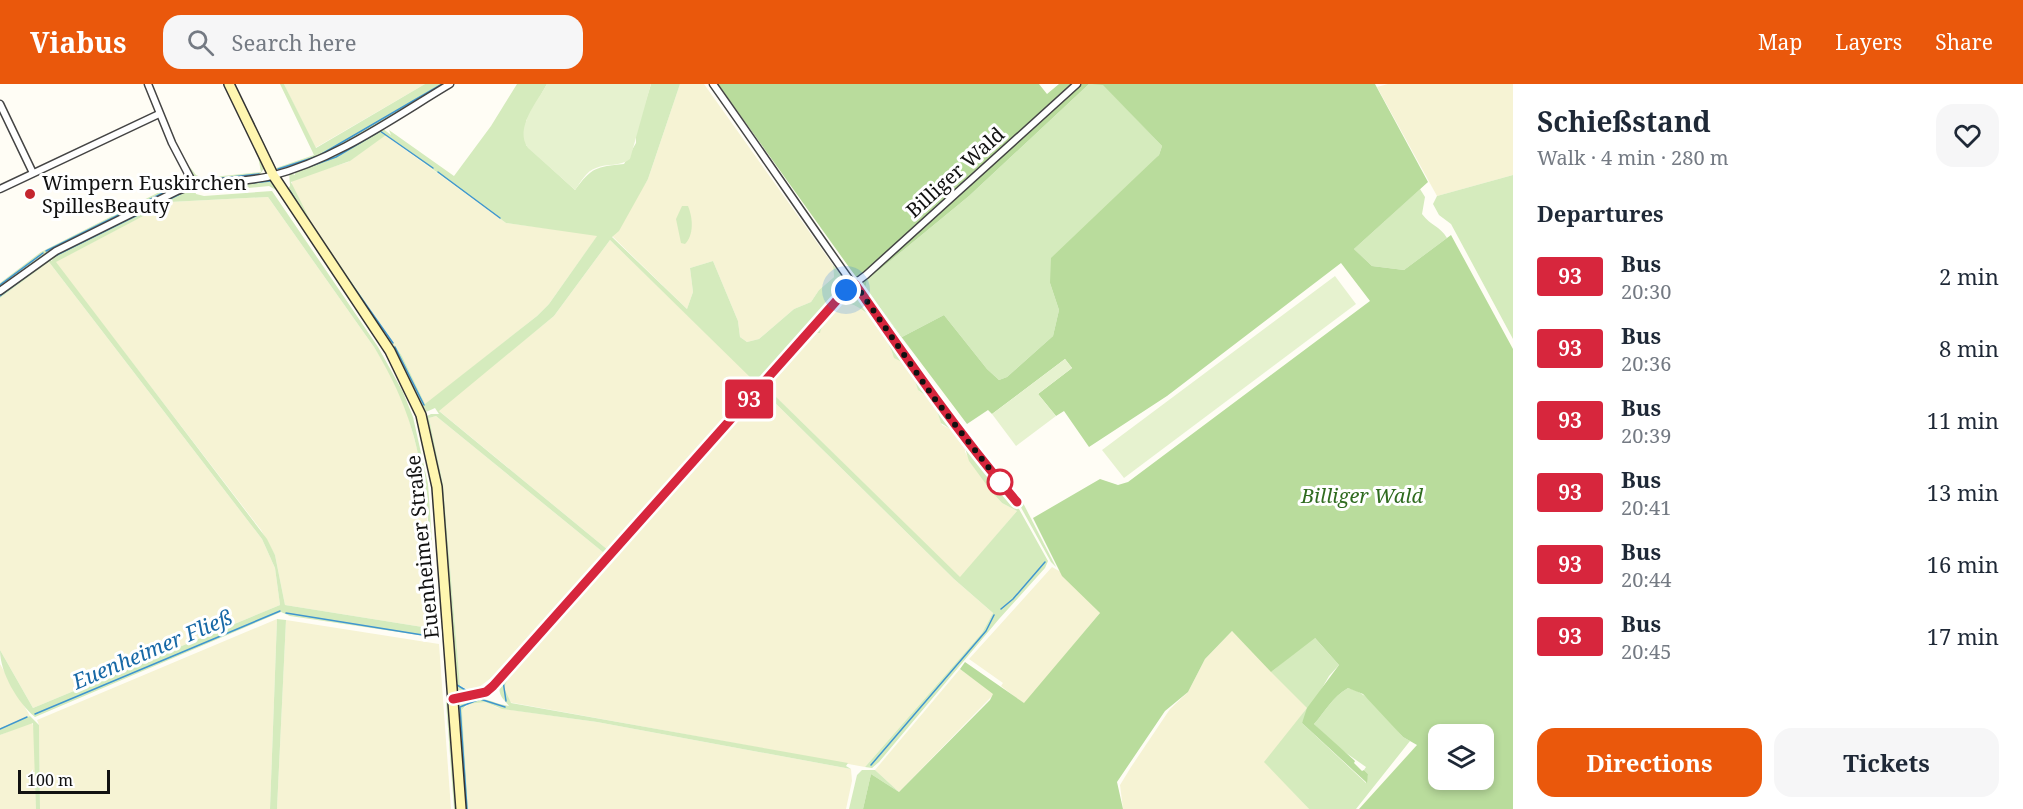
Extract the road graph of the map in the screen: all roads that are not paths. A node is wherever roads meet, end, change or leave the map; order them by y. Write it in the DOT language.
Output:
graph roads {
  1 [pos="148,84"];
  2 [pos="229,84"];
  3 [pos="450,84"];
  4 [pos="713,84"];
  5 [pos="1077,84"];
  6 [pos="0,104"];
  7 [pos="159,114"];
  8 [pos="33,173"];
  9 [pos="273,175"];
  10 [pos="194,185"];
  11 [pos="0,189"];
  12 [pos="855,284"];
  13 [pos="0,291"];
  14 [pos="1017,502"];
  15 [pos="453,699"];
  16 [pos="461,809"];
  1 -- 7 [label="street"];
  2 -- 9 [label="main road, Euenheimer Straße"];
  3 -- 9 [label="street"];
  4 -- 12 [label="street"];
  5 -- 12 [label="street, Billiger Wald"];
  6 -- 8 [label="street"];
  7 -- 8 [label="street"];
  7 -- 10 [label="street"];
  8 -- 11 [label="street"];
  9 -- 10 [label="street"];
  9 -- 15 [label="main road, Euenheimer Straße"];
  10 -- 13 [label="street"];
  12 -- 14 [label="street"];
  12 -- 15 [label="street, Billiger Wald"];
  15 -- 16 [label="main road, Euenheimer Straße"];
}
